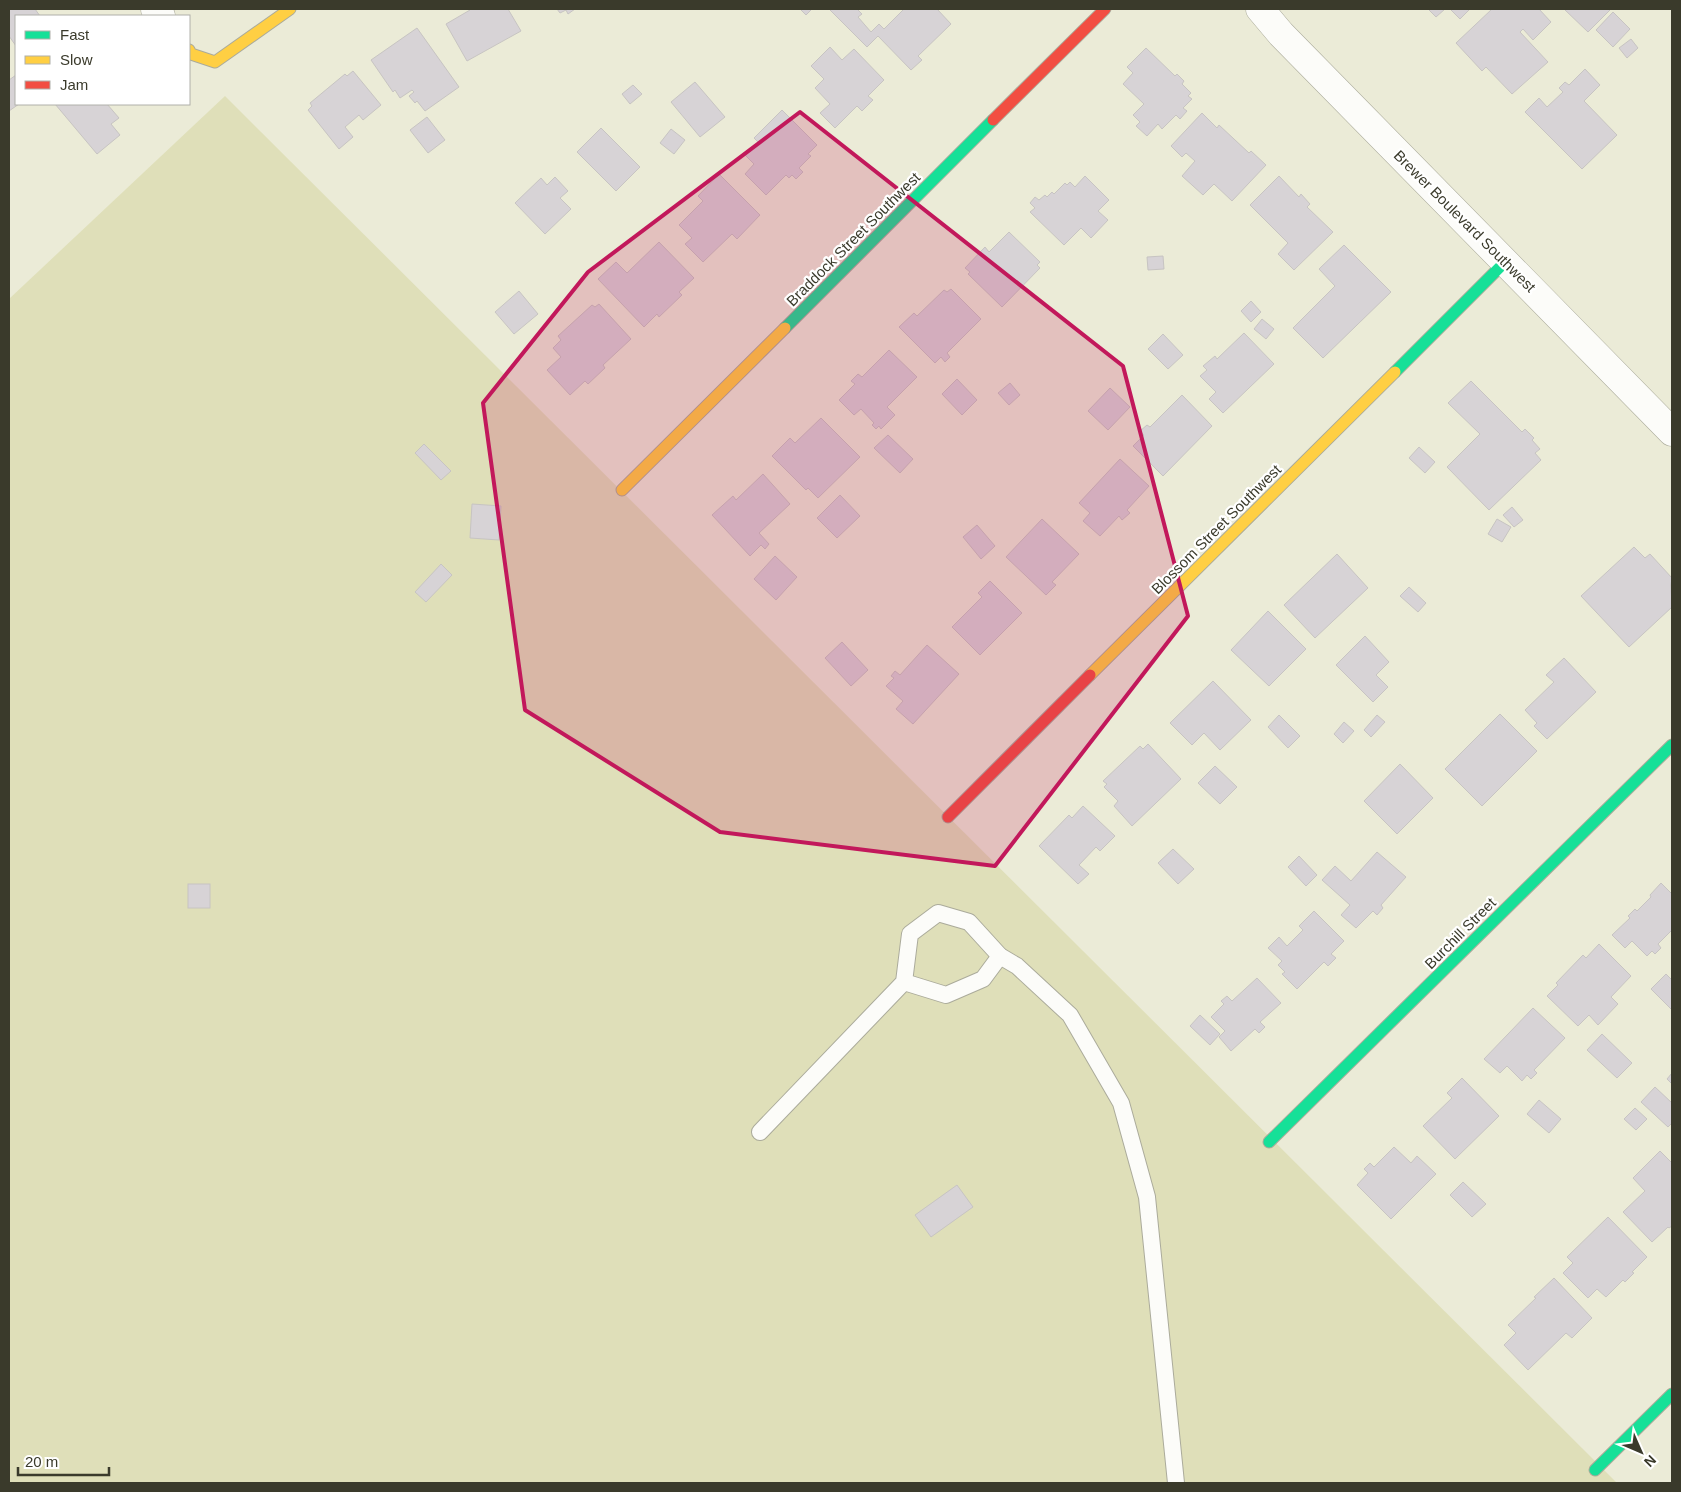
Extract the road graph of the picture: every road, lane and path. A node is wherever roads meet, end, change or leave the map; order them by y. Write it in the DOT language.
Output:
graph roads {
  1 [pos="290,9"];
  2 [pos="1105,9"];
  3 [pos="1260,9"];
  4 [pos="190,52"];
  5 [pos="1505,262"];
  6 [pos="1672,432"];
  7 [pos="622,490"];
  8 [pos="1672,745"];
  9 [pos="948,817"];
  10 [pos="1000,956"];
  11 [pos="904,982"];
  12 [pos="760,1132"];
  13 [pos="1269,1142"];
  14 [pos="1672,1394"];
  15 [pos="1595,1470"];
  16 [pos="1176,1483"];
  1 -- 4 [label="street"];
  2 -- 7 [label="street, Braddock Street Southwest"];
  3 -- 5 [label="street, Brewer Boulevard Southwest"];
  5 -- 6 [label="street, Brewer Boulevard Southwest"];
  5 -- 9 [label="street, Blossom Street Southwest"];
  8 -- 13 [label="street, Burchill Street"];
  10 -- 11 [label="lane"];
  10 -- 11 [label="lane"];
  10 -- 16 [label="lane"];
  11 -- 12 [label="lane"];
  14 -- 15 [label="street"];
}
